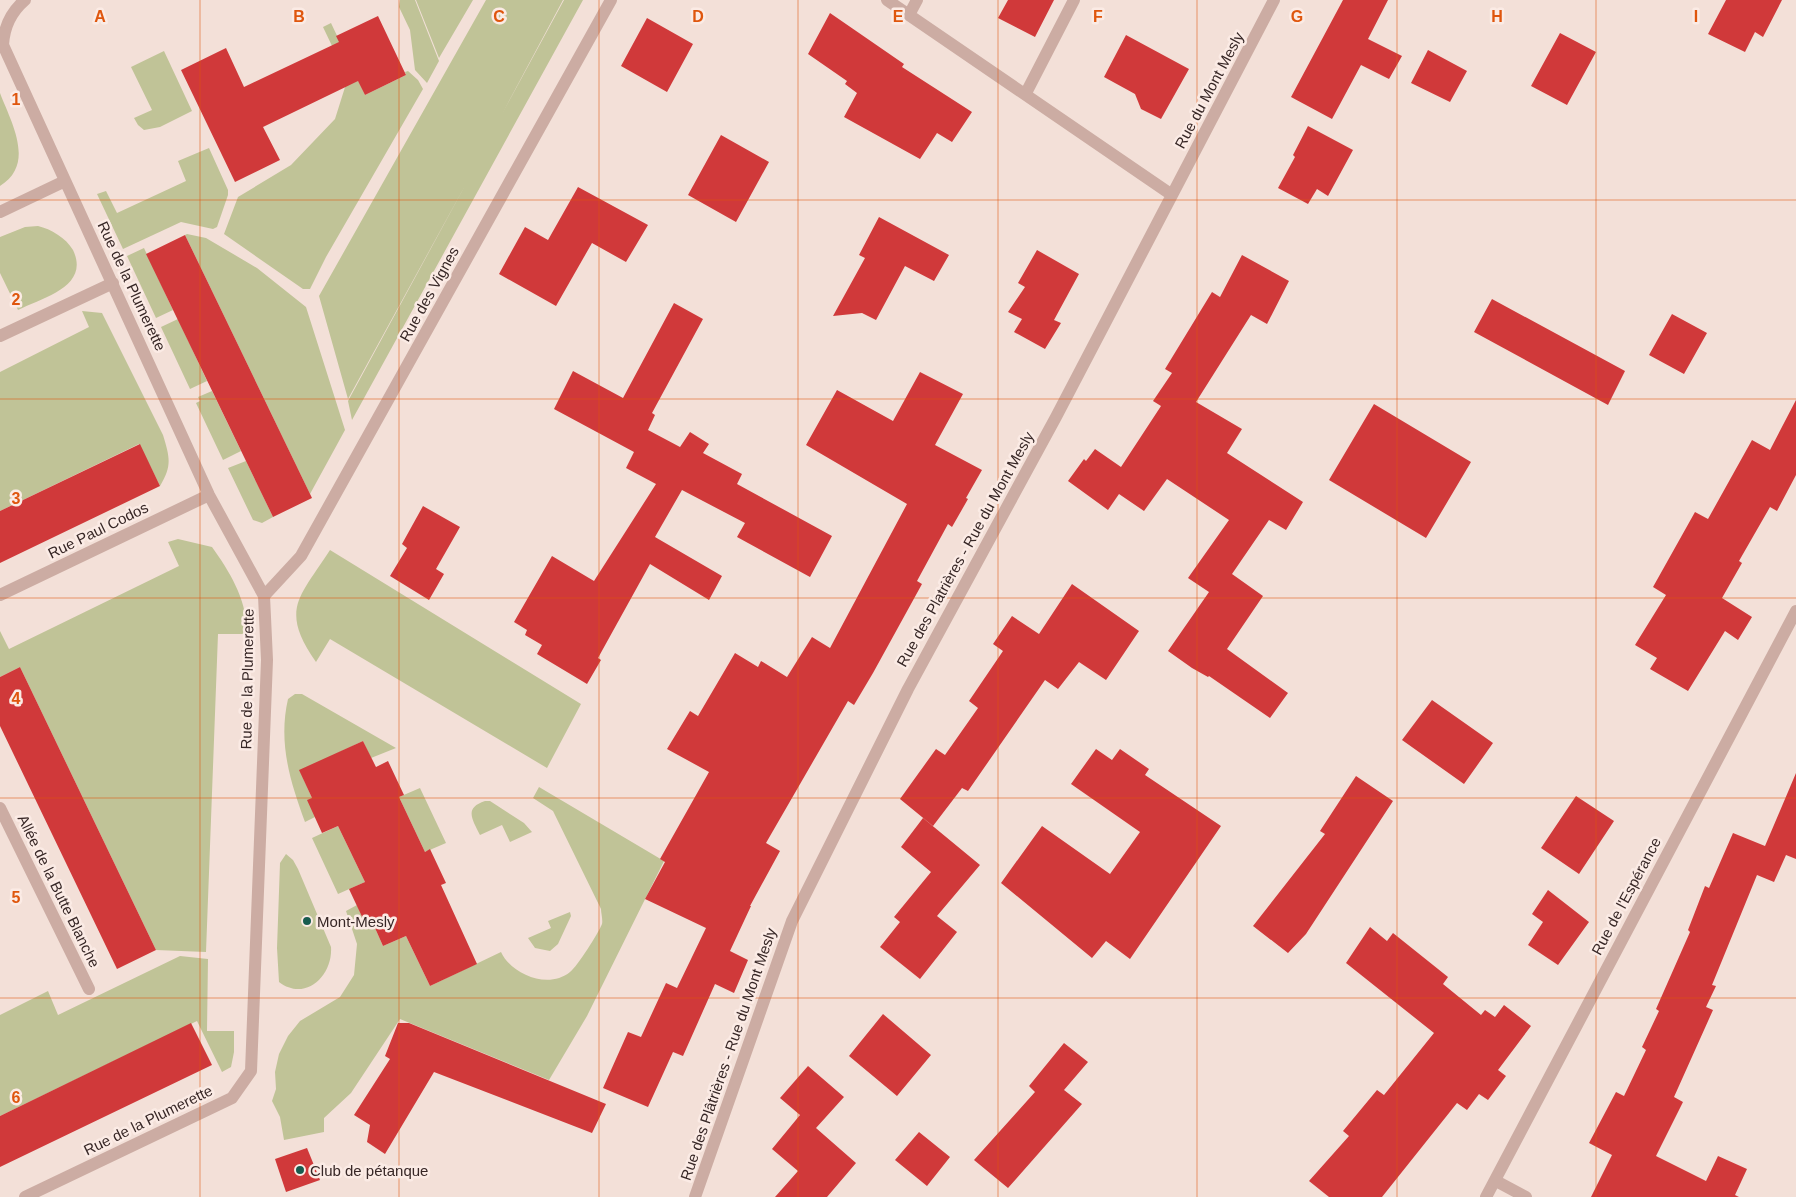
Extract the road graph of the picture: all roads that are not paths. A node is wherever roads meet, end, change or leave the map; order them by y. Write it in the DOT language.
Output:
graph roads {
  1 [pos="25,0"];
  2 [pos="611,0"];
  3 [pos="887,0"];
  4 [pos="917,0"];
  5 [pos="1074,0"];
  6 [pos="1274,0"];
  7 [pos="909,15"];
  8 [pos="1026,93"];
  9 [pos="65,180"];
  10 [pos="1172,195"];
  11 [pos="0,212"];
  12 [pos="113,283"];
  13 [pos="0,336"];
  14 [pos="209,495"];
  15 [pos="0,595"];
  16 [pos="264,596"];
  17 [pos="1796,611"];
  18 [pos="0,808"];
  19 [pos="4,826"];
  20 [pos="792,921"];
  21 [pos="90,989"];
  22 [pos="1496,1181"];
  23 [pos="29,1196"];
  24 [pos="695,1197"];
  25 [pos="1486,1197"];
  26 [pos="1526,1197"];
  1 -- 9 [label="street, Rue de la Plumerette"];
  2 -- 16 [label="street, Rue des Vignes"];
  3 -- 7 [label="street"];
  4 -- 7 [label="street"];
  5 -- 8 [label="street"];
  6 -- 10 [label="street, Rue du Mont Mesly"];
  7 -- 8 [label="street"];
  8 -- 10 [label="street"];
  9 -- 11 [label="street"];
  9 -- 12 [label="street, Rue de la Plumerette"];
  10 -- 20 [label="street, Rue des Platrières - Rue du Mont Mesly"];
  12 -- 13 [label="street"];
  12 -- 14 [label="street, Rue de la Plumerette"];
  14 -- 15 [label="street, Rue Paul Codos"];
  14 -- 16 [label="street, Rue de la Plumerette"];
  16 -- 23 [label="street, Rue de la Plumerette"];
  17 -- 22 [label="street, Rue de l'Espérance"];
  18 -- 19 [label="street, Allée de la Butte Blanche"];
  19 -- 21 [label="street, Allée de la Butte Blanche"];
  20 -- 24 [label="street, Rue des Plâtrières - Rue du Mont Mesly"];
  22 -- 25 [label="street, Rue de l'Espérance"];
  22 -- 26 [label="street"];
}
